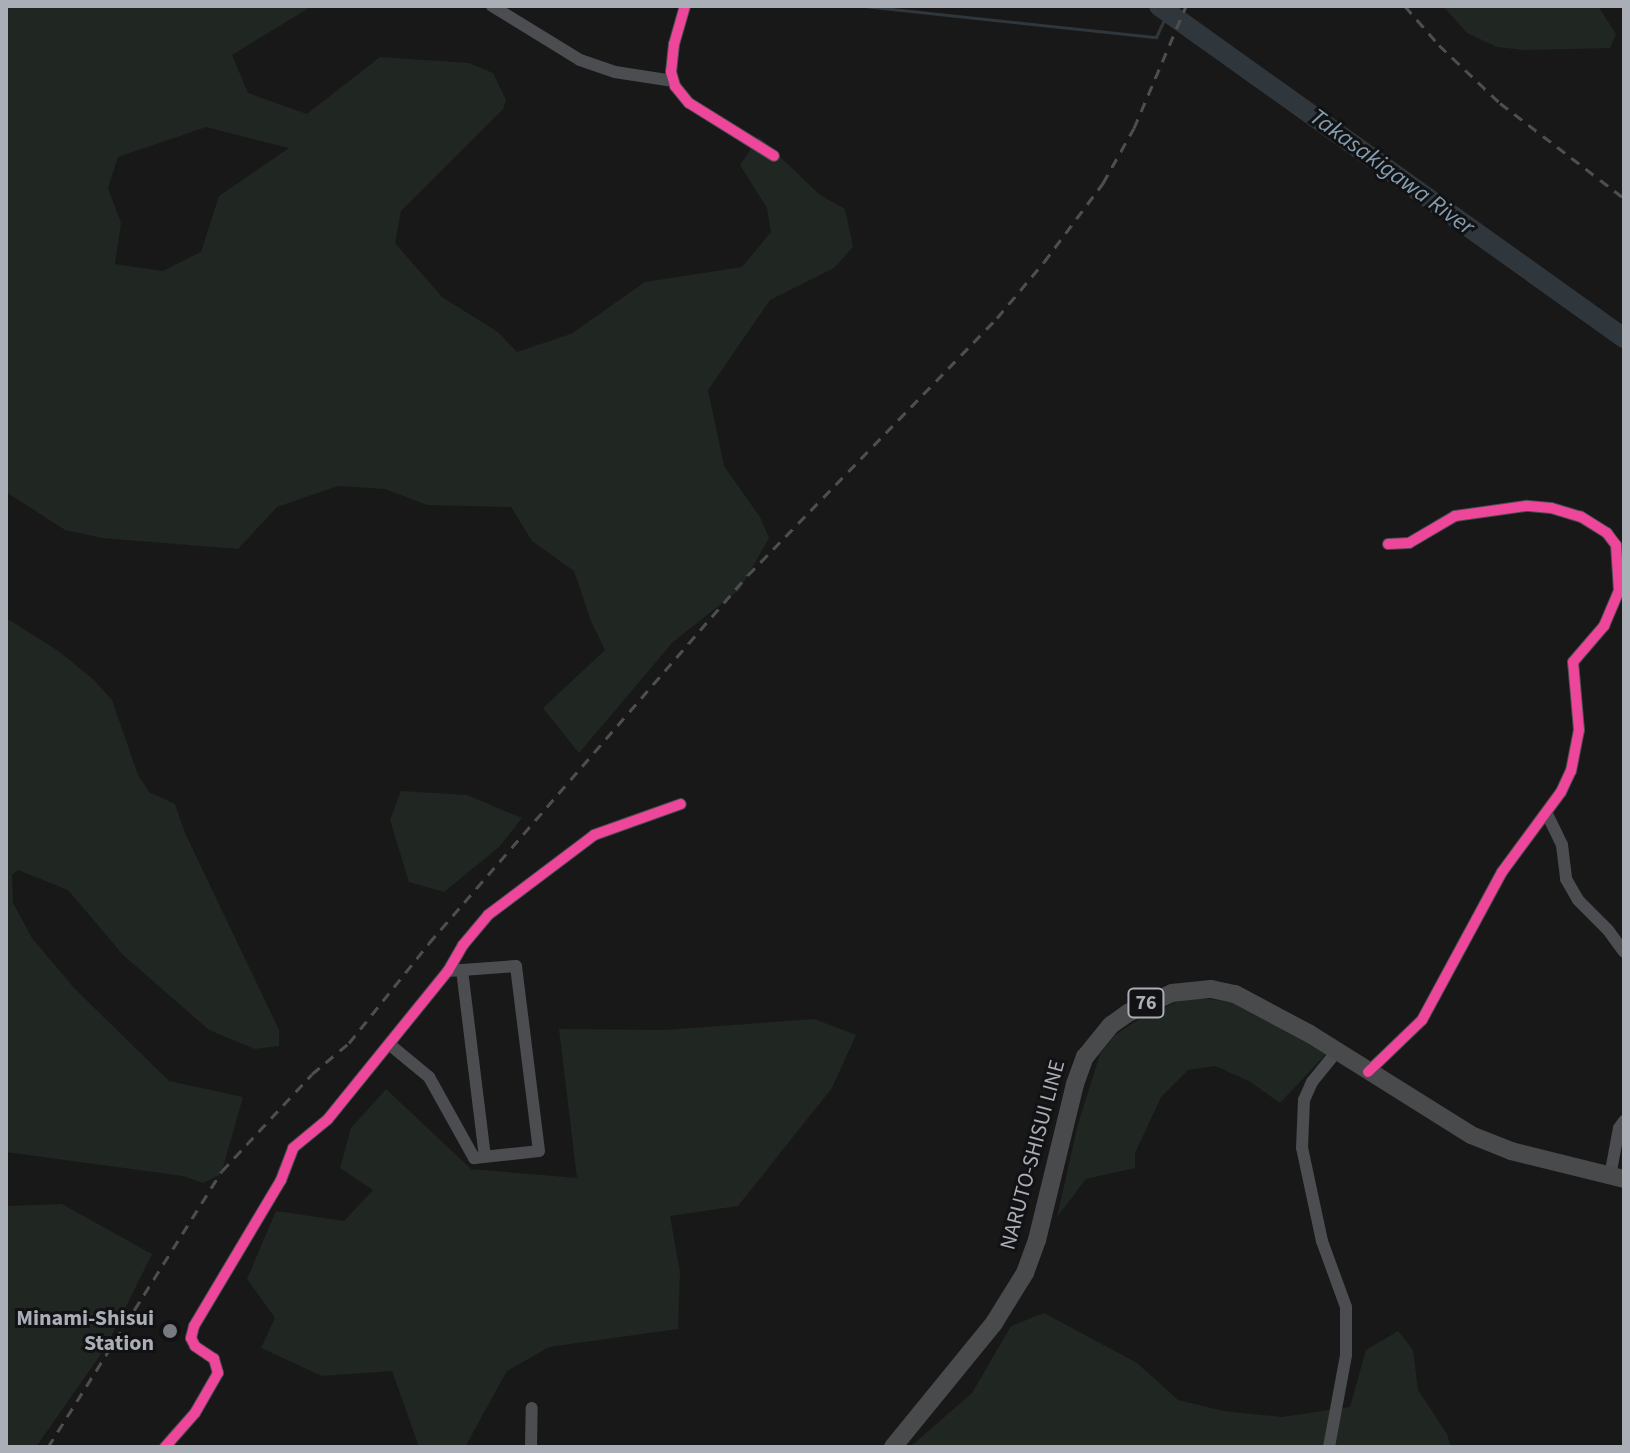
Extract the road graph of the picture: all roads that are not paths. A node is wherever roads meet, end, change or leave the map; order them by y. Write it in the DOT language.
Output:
graph roads {
  1 [pos="492,6"];
  2 [pos="685,6"];
  3 [pos="673,81"];
  4 [pos="774,156"];
  5 [pos="1388,544"];
  6 [pos="681,804"];
  7 [pos="1547,814"];
  8 [pos="1624,952"];
  9 [pos="455,971"];
  10 [pos="389,1044"];
  11 [pos="1337,1051"];
  12 [pos="1368,1072"];
  13 [pos="1624,1121"];
  14 [pos="485,1157"];
  15 [pos="1617,1178"];
  16 [pos="532,1408"];
  17 [pos="165,1447"];
  18 [pos="531,1447"];
  19 [pos="893,1447"];
  20 [pos="1329,1447"];
  1 -- 3 [label="street"];
  2 -- 3 [label="street"];
  3 -- 4 [label="street"];
  5 -- 7 [label="street"];
  6 -- 9 [label="street"];
  7 -- 8 [label="street"];
  7 -- 12 [label="street"];
  9 -- 10 [label="street"];
  9 -- 14 [label="street"];
  9 -- 14 [label="street"];
  10 -- 14 [label="street"];
  10 -- 17 [label="street"];
  11 -- 12 [label="main road, NARUTO-SHISUI LINE / 76"];
  11 -- 19 [label="main road, NARUTO-SHISUI LINE / 76"];
  11 -- 20 [label="street"];
  12 -- 15 [label="main road, NARUTO-SHISUI LINE / 76"];
  13 -- 15 [label="street"];
  16 -- 18 [label="street"];
}
